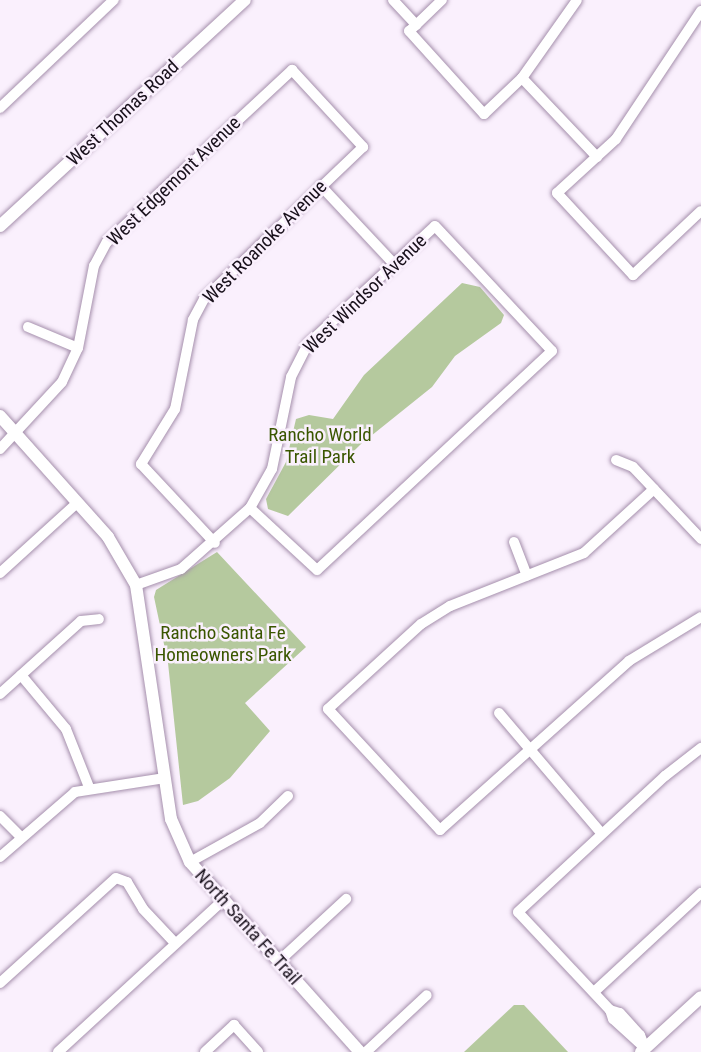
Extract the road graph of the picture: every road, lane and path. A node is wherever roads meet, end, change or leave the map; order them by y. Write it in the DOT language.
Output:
graph roads {
  1 [pos="114,0"];
  2 [pos="393,0"];
  3 [pos="442,0"];
  4 [pos="577,0"];
  5 [pos="240,2"];
  6 [pos="701,11"];
  7 [pos="416,25"];
  8 [pos="522,78"];
  9 [pos="0,108"];
  10 [pos="363,147"];
  11 [pos="597,157"];
  12 [pos="321,186"];
  13 [pos="701,212"];
  14 [pos="0,226"];
  15 [pos="394,264"];
  16 [pos="28,327"];
  17 [pos="78,348"];
  18 [pos="0,416"];
  19 [pos="16,434"];
  20 [pos="0,449"];
  21 [pos="616,460"];
  22 [pos="654,489"];
  23 [pos="78,502"];
  24 [pos="250,508"];
  25 [pos="701,539"];
  26 [pos="514,542"];
  27 [pos="215,543"];
  28 [pos="0,573"];
  29 [pos="527,576"];
  30 [pos="136,585"];
  31 [pos="701,617"];
  32 [pos="99,619"];
  33 [pos="21,675"];
  34 [pos="0,694"];
  35 [pos="499,713"];
  36 [pos="701,748"];
  37 [pos="527,752"];
  38 [pos="165,778"];
  39 [pos="89,787"];
  40 [pos="288,796"];
  41 [pos="0,816"];
  42 [pos="601,833"];
  43 [pos="21,837"];
  44 [pos="0,857"];
  45 [pos="190,862"];
  46 [pos="701,893"];
  47 [pos="346,900"];
  48 [pos="222,901"];
  49 [pos="175,943"];
  50 [pos="278,962"];
  51 [pos="1,980"];
  52 [pos="594,992"];
  53 [pos="427,995"];
  54 [pos="701,997"];
  55 [pos="643,1050"];
  56 [pos="58,1052"];
  57 [pos="205,1052"];
  58 [pos="258,1052"];
  59 [pos="360,1052"];
  60 [pos="366,1052"];
  1 -- 9 [label="street"];
  2 -- 7 [label="street"];
  3 -- 7 [label="street"];
  4 -- 8 [label="street"];
  5 -- 14 [label="street, West Thomas Road"];
  6 -- 11 [label="street"];
  7 -- 8 [label="street"];
  8 -- 11 [label="street"];
  10 -- 12 [label="street, West Roanoke Avenue"];
  10 -- 17 [label="street, West Edgemont Avenue"];
  11 -- 13 [label="street"];
  12 -- 15 [label="street"];
  12 -- 27 [label="street, West Roanoke Avenue"];
  15 -- 24 [label="street, West Windsor Avenue"];
  15 -- 24 [label="street, West Windsor Avenue"];
  16 -- 17 [label="street"];
  17 -- 19 [label="street, West Edgemont Avenue"];
  18 -- 19 [label="street, North Santa Fe Trail"];
  19 -- 20 [label="street, West Edgemont Avenue"];
  19 -- 23 [label="street, North Santa Fe Trail"];
  21 -- 22 [label="street"];
  22 -- 25 [label="street"];
  22 -- 29 [label="street"];
  23 -- 28 [label="street"];
  23 -- 30 [label="street, North Santa Fe Trail"];
  24 -- 27 [label="street, West Windsor Avenue"];
  26 -- 29 [label="street"];
  27 -- 30 [label="street, West Windsor Avenue"];
  29 -- 37 [label="street"];
  30 -- 38 [label="street, North Santa Fe Trail"];
  31 -- 37 [label="street"];
  32 -- 33 [label="street"];
  33 -- 34 [label="street"];
  33 -- 39 [label="street"];
  35 -- 37 [label="street"];
  36 -- 42 [label="street"];
  37 -- 42 [label="street"];
  38 -- 39 [label="street"];
  38 -- 45 [label="street, North Santa Fe Trail"];
  39 -- 43 [label="street"];
  40 -- 45 [label="street"];
  41 -- 43 [label="street"];
  42 -- 52 [label="street"];
  43 -- 44 [label="street"];
  45 -- 48 [label="street, North Santa Fe Trail"];
  46 -- 52 [label="street"];
  47 -- 50 [label="street"];
  48 -- 49 [label="street"];
  48 -- 50 [label="street, North Santa Fe Trail"];
  49 -- 51 [label="street"];
  49 -- 56 [label="street"];
  50 -- 59 [label="street, North Santa Fe Trail"];
  52 -- 55 [label="street"];
  53 -- 60 [label="street"];
  54 -- 55 [label="street"];
  57 -- 58 [label="street"];
}
